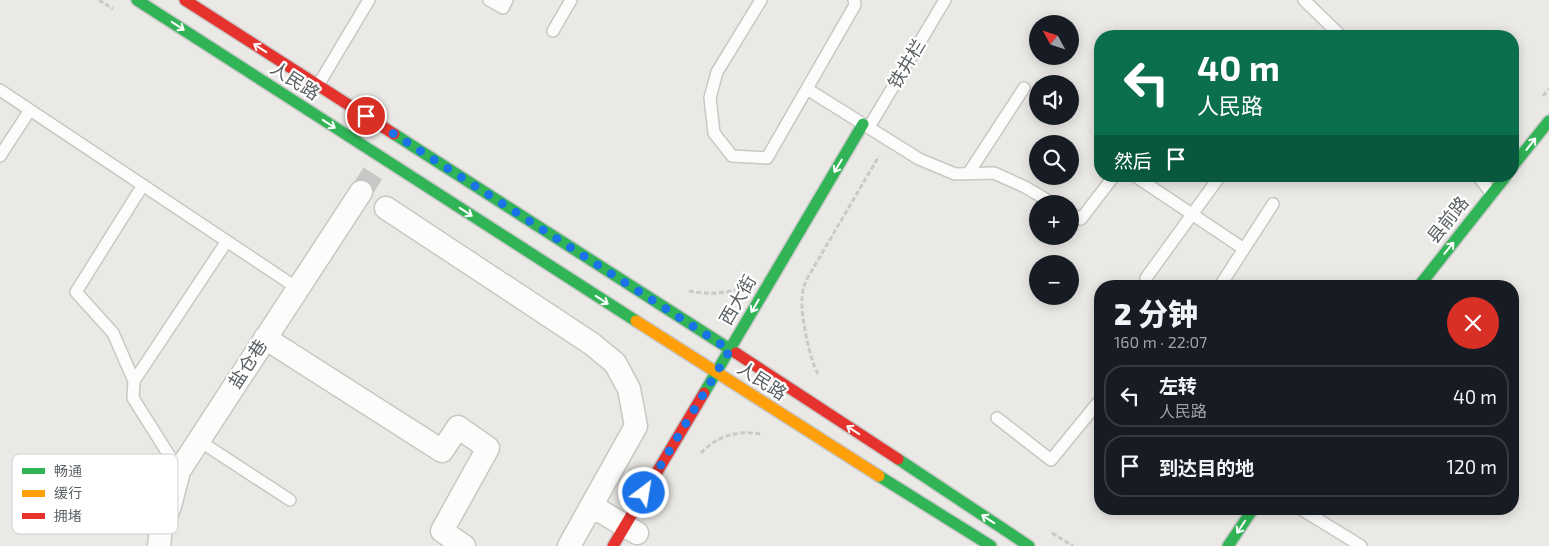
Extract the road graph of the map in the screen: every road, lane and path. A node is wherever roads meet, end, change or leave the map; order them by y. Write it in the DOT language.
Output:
graph roads {
  1 [pos="137,0"];
  2 [pos="185,0"];
  3 [pos="369,0"];
  4 [pos="489,0"];
  5 [pos="507,0"];
  6 [pos="571,0"];
  7 [pos="761,0"];
  8 [pos="854,0"];
  9 [pos="945,0"];
  10 [pos="1304,0"];
  11 [pos="1335,30"];
  12 [pos="553,31"];
  13 [pos="318,85"];
  14 [pos="1024,88"];
  15 [pos="807,89"];
  16 [pos="0,90"];
  17 [pos="304,108"];
  18 [pos="30,110"];
  19 [pos="1546,116"];
  20 [pos="870,130"];
  21 [pos="397,136"];
  22 [pos="889,140"];
  23 [pos="1519,142"];
  24 [pos="0,156"];
  25 [pos="1519,156"];
  26 [pos="379,164"];
  27 [pos="968,174"];
  28 [pos="1109,182"];
  29 [pos="1144,182"];
  30 [pos="1216,182"];
  31 [pos="143,185"];
  32 [pos="1485,185"];
  33 [pos="361,192"];
  34 [pos="1039,195"];
  35 [pos="1273,204"];
  36 [pos="386,208"];
  37 [pos="1192,214"];
  38 [pos="1079,218"];
  39 [pos="227,241"];
  40 [pos="1244,249"];
  41 [pos="1146,278"];
  42 [pos="1224,280"];
  43 [pos="1423,280"];
  44 [pos="742,287"];
  45 [pos="297,288"];
  46 [pos="686,290"];
  47 [pos="265,338"];
  48 [pos="730,350"];
  49 [pos="735,369"];
  50 [pos="716,373"];
  51 [pos="820,378"];
  52 [pos="134,381"];
  53 [pos="1094,407"];
  54 [pos="997,418"];
  55 [pos="762,434"];
  56 [pos="198,440"];
  57 [pos="168,454"];
  58 [pos="696,460"];
  59 [pos="179,471"];
  60 [pos="178,475"];
  61 [pos="290,500"];
  62 [pos="592,506"];
  63 [pos="1249,515"];
  64 [pos="1311,515"];
  65 [pos="1048,530"];
  66 [pos="633,532"];
  67 [pos="464,546"];
  68 [pos="569,546"];
  69 [pos="613,546"];
  70 [pos="991,546"];
  71 [pos="1029,546"];
  72 [pos="1073,546"];
  73 [pos="1228,546"];
  74 [pos="1360,546"];
  1 -- 17 [label="main road, 人民路, one-way"];
  13 -- 2 [label="main road, 人民路, one-way"];
  3 -- 13 [label="lane"];
  4 -- 5 [label="lane"];
  6 -- 12 [label="lane"];
  7 -- 15 [label="lane"];
  8 -- 15 [label="lane"];
  9 -- 20 [label="lane, 铁井栏"];
  10 -- 11 [label="lane"];
  13 -- 17 [label="lane"];
  13 -- 21 [label="main road, 人民路"];
  14 -- 27 [label="lane"];
  15 -- 20 [label="lane"];
  16 -- 18 [label="lane"];
  17 -- 26 [label="main road, 人民路, one-way"];
  18 -- 24 [label="lane"];
  18 -- 31 [label="lane"];
  19 -- 23 [label="main road"];
  25 -- 19 [label="main road, one-way"];
  20 -- 22 [label="lane"];
  20 -- 48 [label="main road, 西大街, one-way"];
  21 -- 26 [label="street"];
  21 -- 48 [label="main road, 人民路"];
  22 -- 27 [label="lane"];
  22 -- 51 [label="path"];
  26 -- 50 [label="main road, 人民路, one-way"];
  27 -- 34 [label="lane"];
  28 -- 38 [label="lane"];
  29 -- 37 [label="lane"];
  30 -- 37 [label="lane"];
  31 -- 39 [label="lane"];
  31 -- 52 [label="lane"];
  43 -- 32 [label="main road, 县前路, one-way"];
  33 -- 45 [label="street, 盐仓巷"];
  35 -- 40 [label="lane"];
  36 -- 62 [label="street"];
  37 -- 40 [label="lane"];
  37 -- 41 [label="lane"];
  39 -- 45 [label="lane"];
  39 -- 52 [label="lane"];
  40 -- 42 [label="lane"];
  44 -- 46 [label="path"];
  45 -- 47 [label="street, 盐仓巷"];
  47 -- 56 [label="street, 盐仓巷"];
  47 -- 67 [label="street"];
  48 -- 49 [label="main road, 人民路"];
  48 -- 50 [label="main road, 西大街"];
  49 -- 50 [label="main road, 人民路"];
  49 -- 70 [label="main road, 人民路"];
  71 -- 49 [label="main road, 人民路, one-way"];
  50 -- 66 [label="main road, 西大街"];
  52 -- 57 [label="lane"];
  53 -- 54 [label="lane"];
  55 -- 58 [label="path"];
  56 -- 59 [label="street, 盐仓巷"];
  56 -- 61 [label="lane"];
  59 -- 60 [label="street, 盐仓巷"];
  62 -- 66 [label="street"];
  62 -- 68 [label="street"];
  63 -- 73 [label="main road, one-way"];
  64 -- 74 [label="lane"];
  65 -- 72 [label="path"];
  66 -- 69 [label="main road, 西大街"];
}
